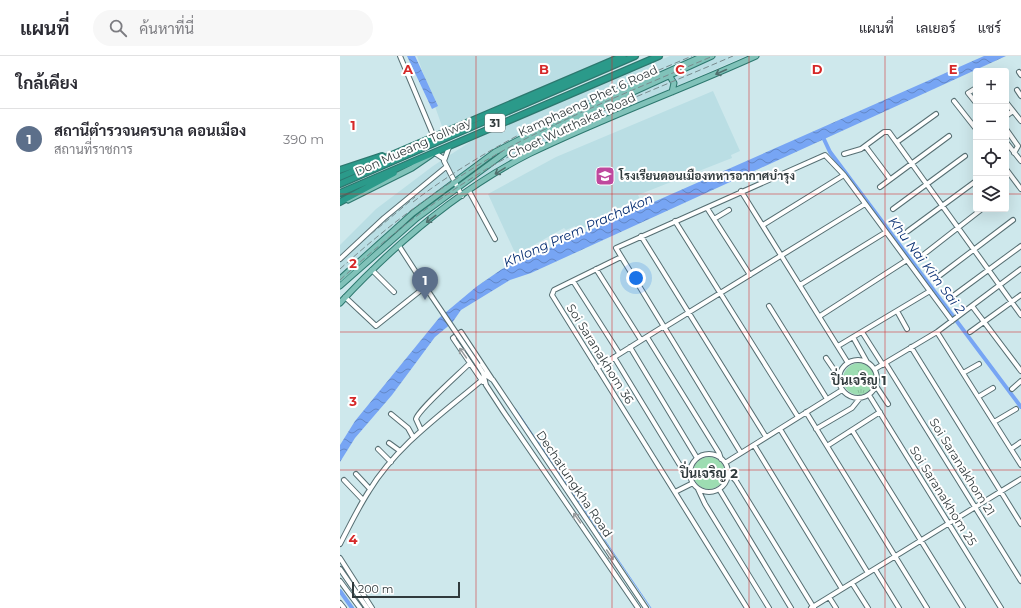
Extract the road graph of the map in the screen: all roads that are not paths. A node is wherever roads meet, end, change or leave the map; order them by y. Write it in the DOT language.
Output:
graph roads {
  1 [pos="400,56"];
  2 [pos="623,56"];
  3 [pos="635,56"];
  4 [pos="650,56"];
  5 [pos="659,56"];
  6 [pos="703,56"];
  7 [pos="712,56"];
  8 [pos="756,56"];
  9 [pos="669,75"];
  10 [pos="973,90"];
  11 [pos="1017,90"];
  12 [pos="672,92"];
  13 [pos="1021,96"];
  14 [pos="973,99"];
  15 [pos="954,101"];
  16 [pos="1008,104"];
  17 [pos="1013,110"];
  18 [pos="1009,113"];
  19 [pos="936,114"];
  20 [pos="1021,120"];
  21 [pos="973,125"];
  22 [pos="1009,133"];
  23 [pos="949,136"];
  24 [pos="434,137"];
  25 [pos="897,142"];
  26 [pos="866,146"];
  27 [pos="1009,146"];
  28 [pos="449,147"];
  29 [pos="406,149"];
  30 [pos="1014,153"];
  31 [pos="433,154"];
  32 [pos="844,154"];
  33 [pos="965,156"];
  34 [pos="420,160"];
  35 [pos="1021,161"];
  36 [pos="445,163"];
  37 [pos="912,164"];
  38 [pos="340,170"];
  39 [pos="1009,173"];
  40 [pos="844,175"];
  41 [pos="340,177"];
  42 [pos="890,179"];
  43 [pos="1021,180"];
  44 [pos="454,182"];
  45 [pos="1016,182"];
  46 [pos="973,183"];
  47 [pos="340,184"];
  48 [pos="928,185"];
  49 [pos="457,187"];
  50 [pos="880,187"];
  51 [pos="1021,189"];
  52 [pos="469,191"];
  53 [pos="741,191"];
  54 [pos="340,192"];
  55 [pos="462,196"];
  56 [pos="340,203"];
  57 [pos="866,204"];
  58 [pos="943,206"];
  59 [pos="707,208"];
  60 [pos="893,209"];
  61 [pos="729,210"];
  62 [pos="978,212"];
  63 [pos="714,219"];
  64 [pos="1013,220"];
  65 [pos="675,221"];
  66 [pos="763,225"];
  67 [pos="958,228"];
  68 [pos="908,231"];
  69 [pos="886,232"];
  70 [pos="641,236"];
  71 [pos="495,239"];
  72 [pos="399,246"];
  73 [pos="1021,246"];
  74 [pos="973,249"];
  75 [pos="782,255"];
  76 [pos="923,255"];
  77 [pos="621,257"];
  78 [pos="340,259"];
  79 [pos="907,260"];
  80 [pos="596,269"];
  81 [pos="1021,269"];
  82 [pos="372,270"];
  83 [pos="988,270"];
  84 [pos="750,275"];
  85 [pos="939,276"];
  86 [pos="340,279"];
  87 [pos="573,281"];
  88 [pos="800,285"];
  89 [pos="340,286"];
  90 [pos="1000,286"];
  91 [pos="425,287"];
  92 [pos="930,291"];
  93 [pos="394,292"];
  94 [pos="721,293"];
  95 [pos="1021,295"];
  96 [pos="954,296"];
  97 [pos="345,298"];
  98 [pos="1012,302"];
  99 [pos="340,303"];
  100 [pos="769,306"];
  101 [pos="972,306"];
  102 [pos="897,311"];
  103 [pos="689,313"];
  104 [pos="1021,315"];
  105 [pos="820,316"];
  106 [pos="954,320"];
  107 [pos="984,322"];
  108 [pos="665,327"];
  109 [pos="907,329"];
  110 [pos="862,332"];
  111 [pos="937,332"];
  112 [pos="970,332"];
  113 [pos="647,337"];
  114 [pos="852,338"];
  115 [pos="641,340"];
  116 [pos="838,346"];
  117 [pos="630,347"];
  118 [pos="911,347"];
  119 [pos="619,353"];
  120 [pos="614,357"];
  121 [pos="826,358"];
  122 [pos="868,362"];
  123 [pos="470,363"];
  124 [pos="848,363"];
  125 [pos="884,364"];
  126 [pos="979,364"];
  127 [pos="597,368"];
  128 [pos="875,369"];
  129 [pos="1021,371"];
  130 [pos="483,373"];
  131 [pos="963,373"];
  132 [pos="839,377"];
  133 [pos="482,380"];
  134 [pos="493,380"];
  135 [pos="1021,382"];
  136 [pos="486,385"];
  137 [pos="876,386"];
  138 [pos="993,388"];
  139 [pos="1012,389"];
  140 [pos="842,390"];
  141 [pos="869,395"];
  142 [pos="978,397"];
  143 [pos="860,398"];
  144 [pos="827,399"];
  145 [pos="888,404"];
  146 [pos="1016,409"];
  147 [pos="806,412"];
  148 [pos="880,412"];
  149 [pos="391,414"];
  150 [pos="798,417"];
  151 [pos="994,422"];
  152 [pos="780,429"];
  153 [pos="816,429"];
  154 [pos="421,430"];
  155 [pos="852,430"];
  156 [pos="766,437"];
  157 [pos="414,438"];
  158 [pos="1021,442"];
  159 [pos="389,443"];
  160 [pos="754,445"];
  161 [pos="827,446"];
  162 [pos="378,449"];
  163 [pos="1011,449"];
  164 [pos="400,452"];
  165 [pos="741,453"];
  166 [pos="697,458"];
  167 [pos="721,459"];
  168 [pos="391,462"];
  169 [pos="725,463"];
  170 [pos="1021,465"];
  171 [pos="728,472"];
  172 [pos="356,474"];
  173 [pos="690,476"];
  174 [pos="1021,479"];
  175 [pos="344,480"];
  176 [pos="693,483"];
  177 [pos="370,489"];
  178 [pos="698,489"];
  179 [pos="719,489"];
  180 [pos="1001,491"];
  181 [pos="675,492"];
  182 [pos="363,500"];
  183 [pos="975,506"];
  184 [pos="948,524"];
  185 [pos="1021,524"];
  186 [pos="922,539"];
  187 [pos="340,544"];
  188 [pos="895,557"];
  189 [pos="340,558"];
  190 [pos="340,569"];
  191 [pos="875,569"];
  192 [pos="622,573"];
  193 [pos="868,573"];
  194 [pos="617,577"];
  195 [pos="340,581"];
  196 [pos="1021,581"];
  197 [pos="852,582"];
  198 [pos="842,589"];
  199 [pos="829,597"];
  200 [pos="340,603"];
  201 [pos="344,608"];
  202 [pos="360,608"];
  203 [pos="367,608"];
  204 [pos="372,608"];
  205 [pos="638,608"];
  206 [pos="646,608"];
  207 [pos="747,608"];
  208 [pos="769,608"];
  209 [pos="791,608"];
  210 [pos="813,608"];
  211 [pos="836,608"];
  212 [pos="868,608"];
  213 [pos="899,608"];
  214 [pos="926,608"];
  215 [pos="964,608"];
  216 [pos="1001,608"];
  1 -- 24 [label="street"];
  2 -- 24 [label="highway, 31"];
  3 -- 47 [label="highway, Don Mueang Tollway / 31"];
  4 -- 54 [label="highway, Don Mueang Tollway / 31"];
  5 -- 28 [label="highway, 31"];
  6 -- 44 [label="main road, Kamphaeng Phet 6 Road"];
  7 -- 9 [label="main road, Kamphaeng Phet 6 Road"];
  8 -- 12 [label="main road, Choet Wutthakat Road, one-way"];
  9 -- 12 [label="main road"];
  9 -- 49 [label="main road, Kamphaeng Phet 6 Road"];
  10 -- 14 [label="street"];
  11 -- 13 [label="street"];
  12 -- 52 [label="main road, Choet Wutthakat Road, one-way"];
  15 -- 21 [label="street"];
  16 -- 17 [label="street"];
  17 -- 18 [label="street"];
  17 -- 20 [label="street"];
  19 -- 25 [label="street"];
  22 -- 30 [label="street"];
  23 -- 37 [label="street"];
  24 -- 29 [label="highway, 31"];
  25 -- 26 [label="street"];
  25 -- 37 [label="street"];
  26 -- 32 [label="street"];
  26 -- 42 [label="street"];
  27 -- 30 [label="street"];
  28 -- 31 [label="highway, 31"];
  28 -- 36 [label="street"];
  29 -- 38 [label="highway"];
  29 -- 41 [label="highway, 31"];
  30 -- 35 [label="street"];
  31 -- 34 [label="highway, 31"];
  31 -- 36 [label="street"];
  31 -- 56 [label="main road, 31"];
  33 -- 48 [label="street"];
  34 -- 54 [label="highway, 31"];
  34 -- 56 [label="highway"];
  36 -- 44 [label="street"];
  36 -- 78 [label="street"];
  37 -- 42 [label="street"];
  37 -- 48 [label="street"];
  39 -- 45 [label="street"];
  40 -- 53 [label="street"];
  40 -- 57 [label="street"];
  40 -- 66 [label="street"];
  42 -- 50 [label="street"];
  43 -- 45 [label="street"];
  44 -- 49 [label="street"];
  44 -- 86 [label="main road, Kamphaeng Phet 6 Road"];
  45 -- 51 [label="street"];
  46 -- 58 [label="street"];
  48 -- 58 [label="street"];
  48 -- 60 [label="street"];
  49 -- 55 [label="street"];
  49 -- 89 [label="main road, Kamphaeng Phet 6 Road"];
  52 -- 55 [label="main road, Choet Wutthakat Road"];
  52 -- 71 [label="street"];
  53 -- 59 [label="street"];
  53 -- 66 [label="street"];
  55 -- 72 [label="main road, Choet Wutthakat Road, one-way"];
  57 -- 69 [label="street"];
  57 -- 75 [label="street"];
  58 -- 67 [label="street"];
  58 -- 68 [label="street"];
  59 -- 63 [label="street"];
  59 -- 65 [label="street"];
  61 -- 63 [label="street"];
  62 -- 67 [label="street"];
  63 -- 84 [label="street"];
  64 -- 74 [label="street"];
  65 -- 70 [label="street"];
  65 -- 94 [label="street"];
  66 -- 75 [label="street"];
  67 -- 74 [label="street"];
  67 -- 76 [label="street"];
  69 -- 79 [label="street"];
  69 -- 88 [label="street"];
  70 -- 77 [label="street"];
  70 -- 103 [label="street"];
  72 -- 82 [label="main road, Choet Wutthakat Road"];
  72 -- 91 [label="street, Dechatungkha Road"];
  73 -- 83 [label="street"];
  74 -- 83 [label="street"];
  74 -- 85 [label="street"];
  75 -- 84 [label="street"];
  75 -- 88 [label="street"];
  77 -- 80 [label="street, Soi Saranakhom 36"];
  77 -- 108 [label="street"];
  79 -- 92 [label="street"];
  79 -- 105 [label="street"];
  80 -- 87 [label="street, Soi Saranakhom 36"];
  80 -- 115 [label="street"];
  81 -- 90 [label="street"];
  82 -- 93 [label="street"];
  82 -- 97 [label="main road, Choet Wutthakat Road"];
  83 -- 90 [label="street"];
  83 -- 96 [label="street"];
  84 -- 94 [label="street"];
  87 -- 119 [label="street"];
  87 -- 127 [label="street, Soi Saranakhom 36"];
  88 -- 105 [label="street"];
  90 -- 98 [label="street"];
  90 -- 101 [label="street"];
  91 -- 97 [label="street"];
  91 -- 130 [label="street, Dechatungkha Road, bridge"];
  92 -- 102 [label="street"];
  92 -- 106 [label="street"];
  94 -- 103 [label="street"];
  94 -- 150 [label="street"];
  95 -- 98 [label="street"];
  97 -- 99 [label="main road, Choet Wutthakat Road"];
  98 -- 104 [label="street"];
  98 -- 107 [label="street"];
  100 -- 144 [label="street"];
  101 -- 106 [label="street"];
  101 -- 107 [label="street"];
  102 -- 109 [label="street"];
  102 -- 110 [label="street"];
  103 -- 108 [label="street"];
  103 -- 156 [label="street"];
  105 -- 116 [label="street"];
  106 -- 111 [label="street"];
  107 -- 112 [label="street"];
  107 -- 129 [label="street"];
  108 -- 113 [label="street"];
  108 -- 165 [label="street"];
  110 -- 114 [label="street"];
  110 -- 125 [label="street, Soi Saranakhom 21"];
  111 -- 118 [label="street"];
  111 -- 131 [label="street"];
  113 -- 115 [label="street"];
  113 -- 167 [label="street"];
  114 -- 116 [label="street"];
  114 -- 122 [label="street"];
  115 -- 117 [label="street"];
  116 -- 124 [label="street"];
  117 -- 119 [label="street"];
  117 -- 166 [label="street"];
  118 -- 125 [label="street"];
  118 -- 180 [label="street"];
  119 -- 120 [label="street"];
  120 -- 127 [label="street"];
  120 -- 173 [label="street"];
  121 -- 132 [label="street"];
  122 -- 124 [label="street"];
  122 -- 128 [label="street"];
  123 -- 133 [label="street"];
  123 -- 134 [label="street, one-way"];
  123 -- 154 [label="street"];
  124 -- 132 [label="street"];
  125 -- 128 [label="street"];
  125 -- 183 [label="street, Soi Saranakhom 21"];
  126 -- 131 [label="street"];
  127 -- 181 [label="street, Soi Saranakhom 36"];
  128 -- 137 [label="street"];
  130 -- 134 [label="street, Dechatungkha Road"];
  130 -- 136 [label="street, Dechatungkha Road"];
  131 -- 142 [label="street"];
  132 -- 140 [label="street"];
  133 -- 136 [label="street"];
  133 -- 154 [label="street"];
  134 -- 192 [label="street, Dechatungkha Road, one-way"];
  135 -- 139 [label="street"];
  194 -- 136 [label="street, Dechatungkha Road, one-way"];
  137 -- 141 [label="street"];
  137 -- 145 [label="street"];
  138 -- 142 [label="street"];
  140 -- 143 [label="street"];
  140 -- 144 [label="street"];
  141 -- 143 [label="street"];
  141 -- 148 [label="street, Soi Saranakhom 25"];
  142 -- 151 [label="street"];
  143 -- 153 [label="street"];
  144 -- 147 [label="street"];
  146 -- 151 [label="street"];
  147 -- 150 [label="street"];
  147 -- 153 [label="street"];
  148 -- 155 [label="street"];
  148 -- 184 [label="street, Soi Saranakhom 25"];
  149 -- 157 [label="street"];
  150 -- 152 [label="street"];
  151 -- 163 [label="street"];
  152 -- 156 [label="street"];
  152 -- 193 [label="street"];
  153 -- 161 [label="street"];
  154 -- 157 [label="street"];
  155 -- 161 [label="street"];
  155 -- 186 [label="street"];
  156 -- 160 [label="street"];
  157 -- 164 [label="street"];
  158 -- 163 [label="street"];
  159 -- 164 [label="street"];
  160 -- 165 [label="street"];
  160 -- 198 [label="street"];
  161 -- 188 [label="street"];
  162 -- 168 [label="street"];
  163 -- 170 [label="street"];
  164 -- 168 [label="street"];
  165 -- 169 [label="street"];
  166 -- 167 [label="street"];
  166 -- 173 [label="street"];
  167 -- 169 [label="street"];
  168 -- 177 [label="street"];
  169 -- 171 [label="street"];
  171 -- 179 [label="street"];
  171 -- 210 [label="street"];
  172 -- 177 [label="street"];
  173 -- 176 [label="street"];
  174 -- 180 [label="street"];
  175 -- 182 [label="street"];
  176 -- 178 [label="street"];
  176 -- 181 [label="street"];
  177 -- 182 [label="street"];
  178 -- 179 [label="street"];
  178 -- 208 [label="street"];
  179 -- 209 [label="street"];
  180 -- 183 [label="street"];
  180 -- 185 [label="street"];
  181 -- 207 [label="street, Soi Saranakhom 36"];
  182 -- 187 [label="street"];
  183 -- 184 [label="street"];
  183 -- 196 [label="street, Soi Saranakhom 21"];
  184 -- 186 [label="street"];
  184 -- 216 [label="street, Soi Saranakhom 25"];
  186 -- 188 [label="street"];
  186 -- 215 [label="street"];
  188 -- 191 [label="street"];
  188 -- 214 [label="street"];
  189 -- 204 [label="street"];
  190 -- 203 [label="street"];
  191 -- 193 [label="street"];
  191 -- 213 [label="street"];
  192 -- 194 [label="street"];
  192 -- 206 [label="street, Dechatungkha Road"];
  193 -- 197 [label="street"];
  194 -- 205 [label="street, Dechatungkha Road"];
  195 -- 202 [label="street"];
  197 -- 198 [label="street"];
  197 -- 212 [label="street"];
  198 -- 199 [label="street"];
  199 -- 210 [label="street"];
  199 -- 211 [label="street"];
  200 -- 201 [label="street"];
}
